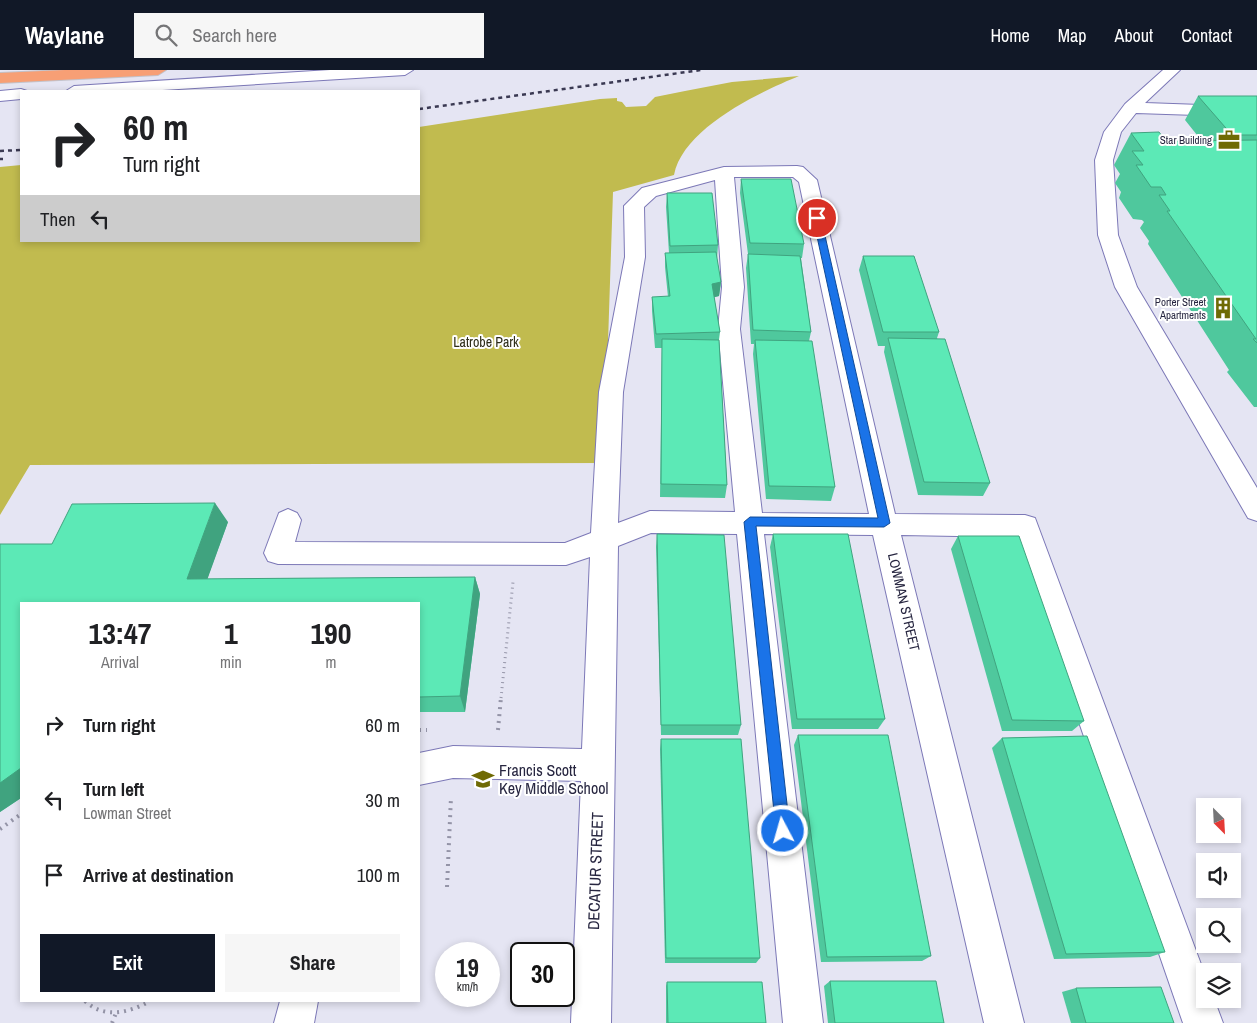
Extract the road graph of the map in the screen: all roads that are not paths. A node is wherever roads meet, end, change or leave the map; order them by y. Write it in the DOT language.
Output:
graph roads {
  1 [pos="158,70"];
  2 [pos="405,70"];
  3 [pos="1172,70"];
  4 [pos="0,78"];
  5 [pos="90,90"];
  6 [pos="20,94"];
  7 [pos="0,96"];
  8 [pos="1131,108"];
  9 [pos="1257,112"];
  10 [pos="724,172"];
  11 [pos="808,180"];
  12 [pos="1257,512"];
  13 [pos="288,520"];
  14 [pos="750,522"];
  15 [pos="884,523"];
  16 [pos="604,540"];
  17 [pos="598,766"];
  18 [pos="420,769"];
  19 [pos="299,1002"];
  20 [pos="294,1023"];
  21 [pos="591,1023"];
  22 [pos="803,1023"];
  23 [pos="1004,1023"];
  24 [pos="1203,1023"];
  1 -- 4 [label="highway"];
  2 -- 5 [label="street"];
  3 -- 8 [label="street"];
  6 -- 7 [label="street"];
  8 -- 9 [label="street"];
  8 -- 12 [label="street"];
  10 -- 11 [label="street, DECATUR STREET"];
  10 -- 14 [label="street"];
  10 -- 16 [label="street, DECATUR STREET"];
  11 -- 15 [label="street, LOWMAN STREET"];
  13 -- 16 [label="street"];
  14 -- 15 [label="street"];
  14 -- 16 [label="street"];
  14 -- 22 [label="street"];
  15 -- 23 [label="street, LOWMAN STREET"];
  15 -- 24 [label="street"];
  16 -- 17 [label="street, DECATUR STREET"];
  17 -- 18 [label="street"];
  17 -- 21 [label="street, DECATUR STREET"];
  19 -- 20 [label="street"];
}
